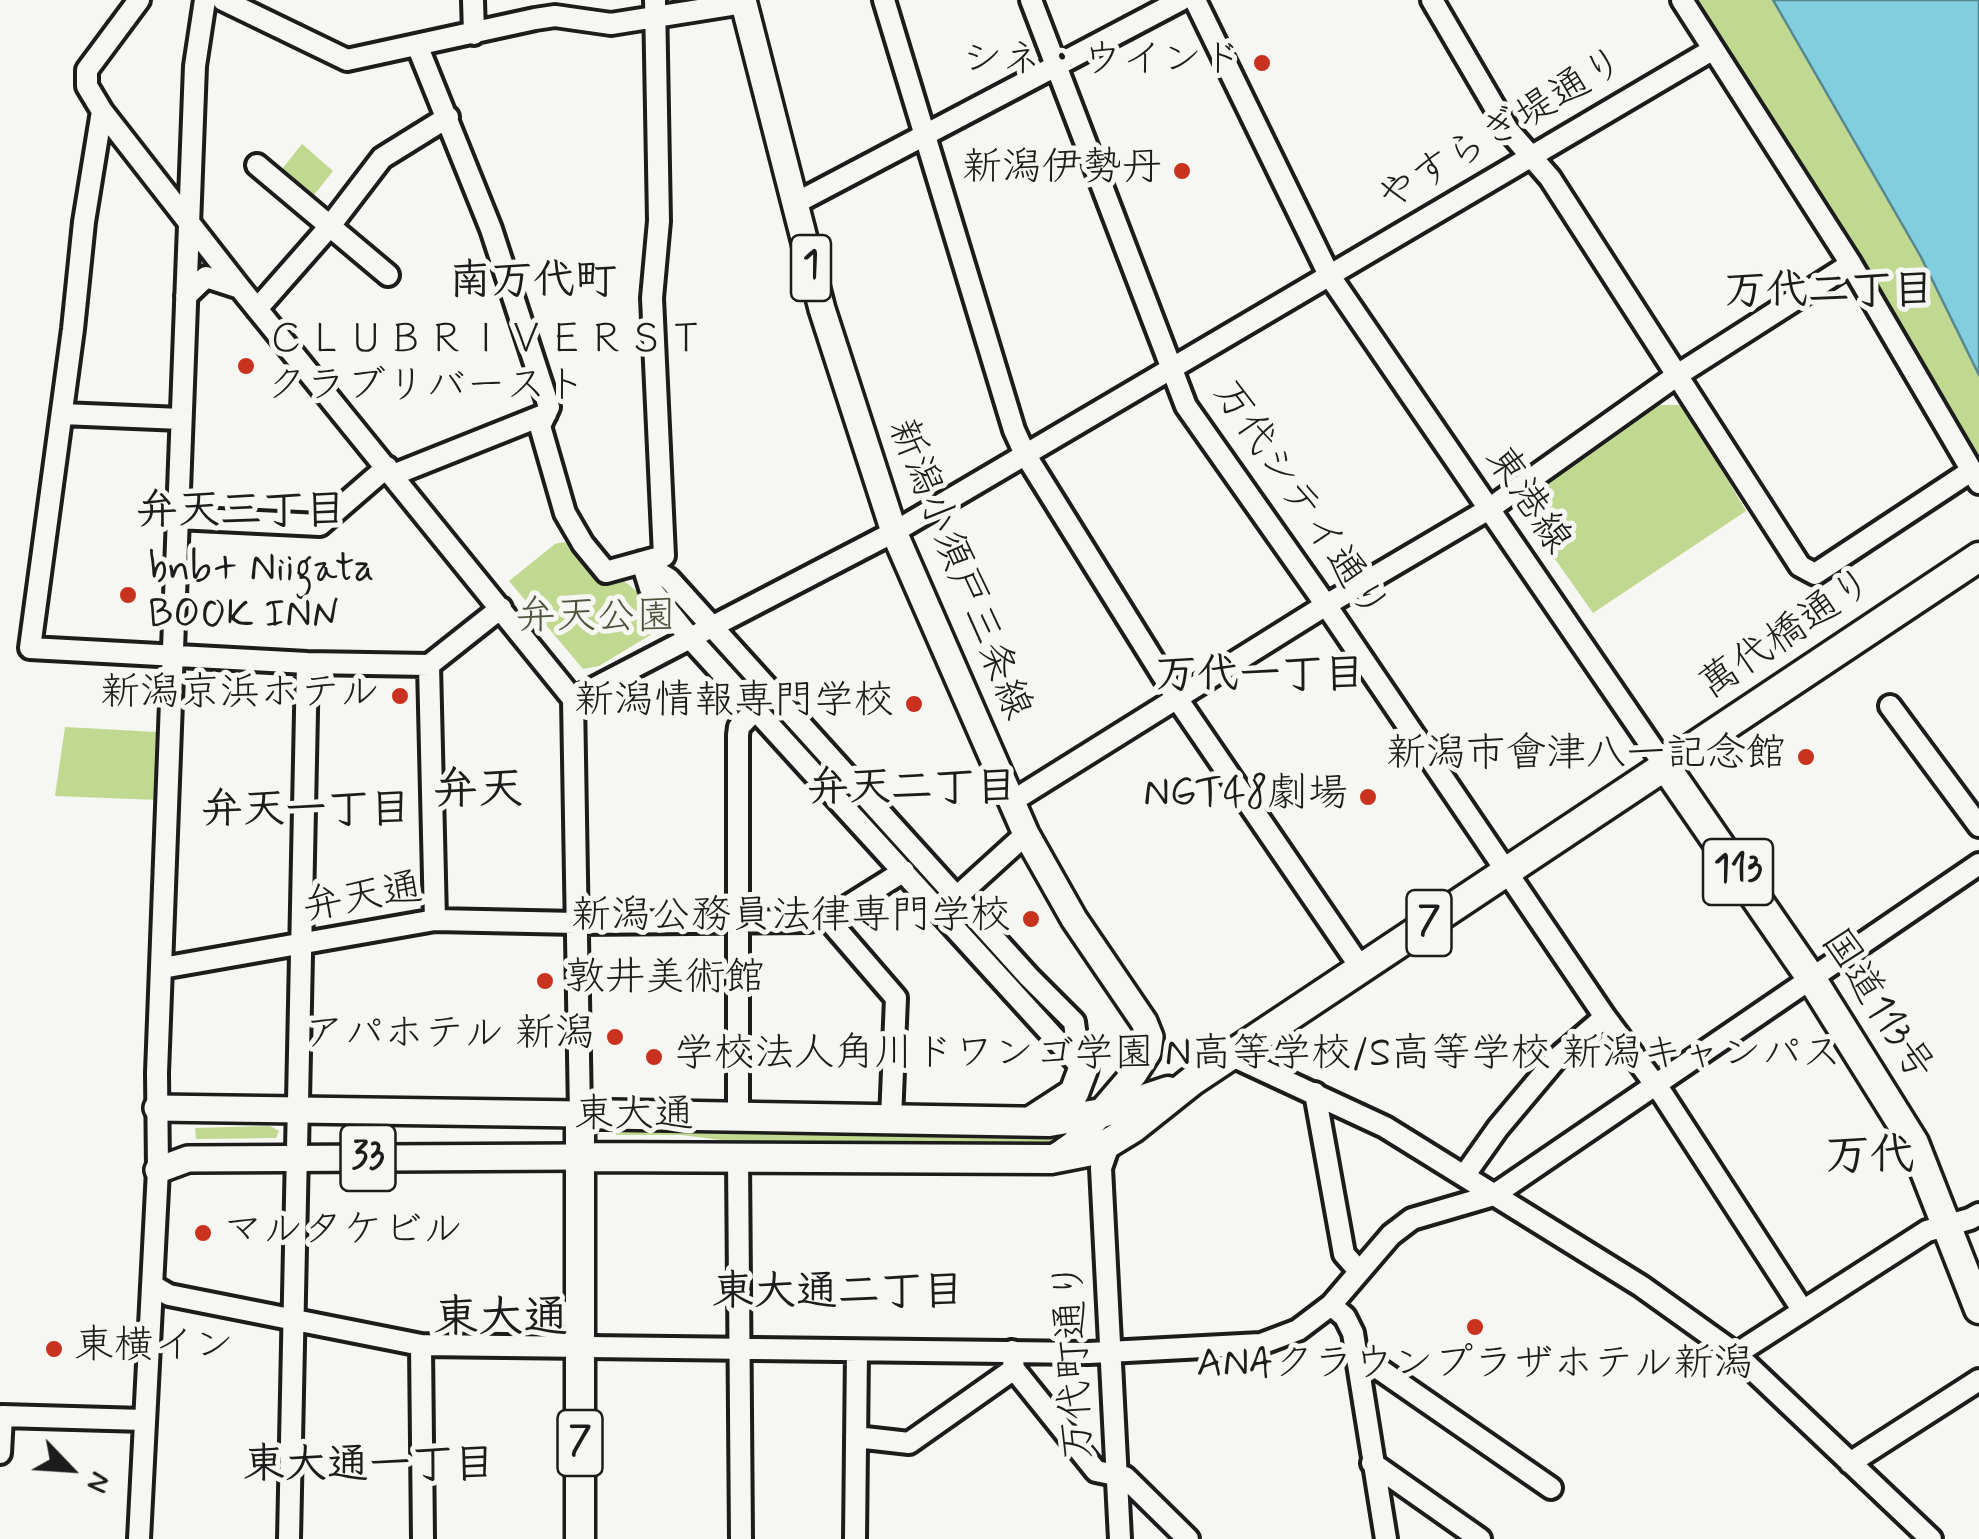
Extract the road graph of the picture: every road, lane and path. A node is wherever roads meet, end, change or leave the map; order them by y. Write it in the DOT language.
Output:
graph roads {
  1 [pos="139,0"];
  2 [pos="205,0"];
  3 [pos="223,0"];
  4 [pos="276,0"];
  5 [pos="472,0"];
  6 [pos="884,0"];
  7 [pos="1030,0"];
  8 [pos="1180,0"];
  9 [pos="1194,0"];
  10 [pos="1432,0"];
  11 [pos="1682,0"];
  12 [pos="743,2"];
  13 [pos="554,8"];
  14 [pos="655,9"];
  15 [pos="266,20"];
  16 [pos="474,34"];
  17 [pos="416,46"];
  18 [pos="1712,50"];
  19 [pos="1053,66"];
  20 [pos="102,111"];
  21 [pos="448,117"];
  22 [pos="925,136"];
  23 [pos="1532,156"];
  24 [pos="257,165"];
  25 [pos="794,204"];
  26 [pos="190,222"];
  27 [pos="330,226"];
  28 [pos="1851,264"];
  29 [pos="388,275"];
  30 [pos="1329,276"];
  31 [pos="240,288"];
  32 [pos="186,296"];
  33 [pos="257,309"];
  34 [pos="1170,369"];
  35 [pos="1679,374"];
  36 [pos="62,414"];
  37 [pos="546,414"];
  38 [pos="181,419"];
  39 [pos="1025,454"];
  40 [pos="390,471"];
  41 [pos="1975,477"];
  42 [pos="1489,508"];
  43 [pos="177,518"];
  44 [pos="894,532"];
  45 [pos="1979,557"];
  46 [pos="642,562"];
  47 [pos="1326,605"];
  48 [pos="500,608"];
  49 [pos="710,627"];
  50 [pos="690,638"];
  51 [pos="172,655"];
  52 [pos="307,663"];
  53 [pos="428,665"];
  54 [pos="573,698"];
  55 [pos="1178,700"];
  56 [pos="1890,706"];
  57 [pos="756,709"];
  58 [pos="1666,766"];
  59 [pos="1010,802"];
  60 [pos="1979,826"];
  61 [pos="1026,834"];
  62 [pos="903,859"];
  63 [pos="1979,864"];
  64 [pos="1506,872"];
  65 [pos="949,904"];
  66 [pos="826,917"];
  67 [pos="435,920"];
  68 [pos="735,922"];
  69 [pos="577,924"];
  70 [pos="301,946"];
  71 [pos="162,968"];
  72 [pos="1361,968"];
  73 [pos="1811,978"];
  74 [pos="1606,1018"];
  75 [pos="1230,1055"];
  76 [pos="1082,1069"];
  77 [pos="1134,1074"];
  78 [pos="1192,1080"];
  79 [pos="1654,1086"];
  80 [pos="1315,1093"];
  81 [pos="1152,1097"];
  82 [pos="157,1108"];
  83 [pos="298,1110"];
  84 [pos="1102,1113"];
  85 [pos="580,1114"];
  86 [pos="738,1117"];
  87 [pos="892,1119"];
  88 [pos="1028,1122"];
  89 [pos="1133,1128"];
  90 [pos="1108,1144"];
  91 [pos="297,1158"];
  92 [pos="580,1158"];
  93 [pos="738,1158"];
  94 [pos="1051,1159"];
  95 [pos="158,1170"];
  96 [pos="1464,1176"];
  97 [pos="1101,1178"];
  98 [pos="1494,1195"];
  99 [pos="1979,1214"];
  100 [pos="1948,1226"];
  101 [pos="1358,1272"];
  102 [pos="152,1285"];
  103 [pos="1331,1304"];
  104 [pos="1979,1309"];
  105 [pos="1803,1311"];
  106 [pos="294,1320"];
  107 [pos="421,1345"];
  108 [pos="580,1347"];
  109 [pos="742,1348"];
  110 [pos="857,1351"];
  111 [pos="1111,1352"];
  112 [pos="1356,1353"];
  113 [pos="1736,1354"];
  114 [pos="1013,1360"];
  115 [pos="1979,1380"];
  116 [pos="144,1420"];
  117 [pos="856,1438"];
  118 [pos="0,1453"];
  119 [pos="1372,1463"];
  120 [pos="1850,1464"];
  121 [pos="1118,1476"];
  122 [pos="1551,1488"];
  123 [pos="139,1539"];
  124 [pos="290,1539"];
  125 [pos="423,1539"];
  126 [pos="580,1539"];
  127 [pos="740,1539"];
  128 [pos="855,1539"];
  129 [pos="1120,1539"];
  130 [pos="1188,1539"];
  131 [pos="1386,1539"];
  132 [pos="1480,1539"];
  133 [pos="1931,1539"];
  1 -- 20 [label="street"];
  2 -- 26 [label="street"];
  3 -- 15 [label="street"];
  4 -- 15 [label="street"];
  5 -- 16 [label="street"];
  6 -- 22 [label="street"];
  7 -- 19 [label="street, 万代シテイ通り"];
  8 -- 19 [label="street"];
  9 -- 30 [label="street, 東港線"];
  10 -- 23 [label="street"];
  11 -- 18 [label="street"];
  12 -- 14 [label="street"];
  12 -- 25 [label="main road, 新潟小須戸三条線 / 1"];
  13 -- 14 [label="street"];
  13 -- 16 [label="street"];
  14 -- 46 [label="street"];
  15 -- 17 [label="street"];
  16 -- 17 [label="street"];
  17 -- 21 [label="street"];
  18 -- 23 [label="street, やすらぎ堤通り"];
  18 -- 28 [label="street"];
  19 -- 22 [label="street"];
  19 -- 34 [label="street, 万代シテイ通り"];
  20 -- 26 [label="street"];
  20 -- 36 [label="street"];
  21 -- 27 [label="street"];
  21 -- 37 [label="street"];
  22 -- 25 [label="street"];
  22 -- 39 [label="street"];
  23 -- 30 [label="street, やすらぎ堤通り"];
  23 -- 35 [label="street"];
  24 -- 27 [label="street"];
  25 -- 44 [label="main road, 新潟小須戸三条線 / 1"];
  26 -- 31 [label="street"];
  26 -- 32 [label="street"];
  27 -- 29 [label="street"];
  27 -- 33 [label="street"];
  28 -- 35 [label="street"];
  28 -- 41 [label="street"];
  30 -- 34 [label="street, やすらぎ堤通り"];
  30 -- 42 [label="street, 東港線"];
  31 -- 32 [label="street"];
  31 -- 33 [label="street"];
  32 -- 38 [label="street"];
  33 -- 40 [label="street"];
  34 -- 39 [label="street, やすらぎ堤通り"];
  34 -- 47 [label="street, 万代シテイ通り"];
  35 -- 41 [label="street"];
  35 -- 42 [label="street"];
  36 -- 38 [label="street"];
  36 -- 51 [label="street"];
  37 -- 40 [label="street"];
  37 -- 46 [label="street"];
  38 -- 43 [label="street"];
  39 -- 44 [label="street, やすらぎ堤通り"];
  39 -- 55 [label="street"];
  40 -- 43 [label="street"];
  40 -- 48 [label="street"];
  42 -- 47 [label="street"];
  42 -- 58 [label="street, 東港線"];
  43 -- 51 [label="street"];
  44 -- 49 [label="street, やすらぎ堤通り"];
  44 -- 59 [label="main road, 新潟小須戸三条線 / 1"];
  45 -- 58 [label="highway, 萬代橋通り / 7"];
  46 -- 49 [label="street"];
  46 -- 50 [label="street"];
  47 -- 55 [label="street"];
  47 -- 64 [label="street, 万代シテイ通り"];
  48 -- 53 [label="street"];
  48 -- 54 [label="street"];
  49 -- 50 [label="street, やすらぎ堤通り"];
  49 -- 62 [label="street"];
  50 -- 54 [label="street, やすらぎ堤通り"];
  50 -- 57 [label="street"];
  51 -- 52 [label="street"];
  51 -- 71 [label="street"];
  52 -- 53 [label="street"];
  52 -- 70 [label="street"];
  53 -- 67 [label="street"];
  54 -- 69 [label="street"];
  55 -- 59 [label="street"];
  55 -- 72 [label="street"];
  56 -- 60 [label="street"];
  57 -- 62 [label="street"];
  57 -- 68 [label="street"];
  58 -- 64 [label="highway, 萬代橋通り / 7"];
  58 -- 73 [label="highway, 国道113号 / 113"];
  59 -- 61 [label="main road, 新潟小須戸三条線 / 1"];
  61 -- 65 [label="street"];
  61 -- 77 [label="main road, 新潟小須戸三条線 / 1"];
  62 -- 65 [label="street"];
  62 -- 66 [label="street"];
  63 -- 73 [label="street"];
  64 -- 72 [label="highway, 萬代橋通り / 7"];
  64 -- 74 [label="street, 万代シテイ通り"];
  65 -- 76 [label="street"];
  66 -- 68 [label="street, 弁天通"];
  66 -- 87 [label="street"];
  67 -- 69 [label="street, 弁天通"];
  67 -- 70 [label="street, 弁天通"];
  68 -- 69 [label="street, 弁天通"];
  68 -- 86 [label="street"];
  69 -- 85 [label="street"];
  70 -- 71 [label="street, 弁天通"];
  70 -- 83 [label="street"];
  71 -- 82 [label="street"];
  72 -- 75 [label="highway, 萬代橋通り / 7"];
  73 -- 79 [label="street"];
  73 -- 100 [label="highway, 国道113号 / 113"];
  74 -- 79 [label="street, 万代シテイ通り"];
  74 -- 96 [label="street"];
  75 -- 78 [label="highway, 萬代橋通り / 7"];
  75 -- 80 [label="street"];
  76 -- 77 [label="main road"];
  76 -- 88 [label="highway"];
  77 -- 84 [label="main road, 新潟小須戸三条線 / 1"];
  78 -- 81 [label="highway, 萬代橋通り / 7"];
  78 -- 89 [label="highway, 萬代橋通り / 7"];
  79 -- 98 [label="street"];
  79 -- 105 [label="street, 万代シテイ通り"];
  80 -- 96 [label="street"];
  80 -- 101 [label="street"];
  81 -- 84 [label="highway, 萬代橋通り / 7"];
  81 -- 90 [label="street"];
  82 -- 83 [label="main road, 東大通 / 33"];
  82 -- 95 [label="street"];
  83 -- 85 [label="main road, 東大通 / 33"];
  83 -- 91 [label="street"];
  84 -- 88 [label="highway, 東大通 / 7"];
  84 -- 94 [label="main road, 新潟小須戸三条線 / 1"];
  85 -- 86 [label="highway, 東大通 / 7"];
  85 -- 92 [label="highway, 7"];
  86 -- 87 [label="highway, 東大通 / 7"];
  87 -- 88 [label="highway, 東大通 / 7"];
  89 -- 90 [label="highway, 萬代橋通り / 7"];
  89 -- 97 [label="street"];
  90 -- 94 [label="highway, 東大通 / 7"];
  90 -- 97 [label="street, 万代町通り"];
  91 -- 92 [label="main road, 東大通 / 33"];
  91 -- 95 [label="main road, 東大通 / 33"];
  91 -- 106 [label="street"];
  92 -- 93 [label="highway, 東大通 / 7"];
  92 -- 108 [label="highway, 7"];
  93 -- 94 [label="highway, 東大通 / 7"];
  93 -- 109 [label="street"];
  94 -- 97 [label="street"];
  95 -- 102 [label="street"];
  96 -- 98 [label="street"];
  97 -- 111 [label="street, 万代町通り"];
  98 -- 101 [label="street"];
  98 -- 113 [label="street"];
  99 -- 100 [label="street"];
  100 -- 104 [label="highway, 国道113号 / 113"];
  100 -- 105 [label="street"];
  101 -- 103 [label="street"];
  102 -- 106 [label="street"];
  102 -- 116 [label="street"];
  103 -- 111 [label="street"];
  103 -- 112 [label="street"];
  105 -- 113 [label="street"];
  106 -- 107 [label="street"];
  106 -- 124 [label="street"];
  107 -- 108 [label="street"];
  107 -- 125 [label="street"];
  108 -- 109 [label="street"];
  108 -- 126 [label="highway, 7"];
  109 -- 110 [label="street"];
  109 -- 127 [label="street"];
  110 -- 114 [label="street"];
  110 -- 117 [label="street"];
  111 -- 114 [label="street"];
  111 -- 121 [label="street, 万代町通り"];
  112 -- 119 [label="street"];
  112 -- 122 [label="street"];
  113 -- 120 [label="street"];
  114 -- 117 [label="street"];
  114 -- 121 [label="street"];
  115 -- 120 [label="street"];
  116 -- 118 [label="street"];
  116 -- 123 [label="street"];
  117 -- 128 [label="street"];
  119 -- 131 [label="street"];
  119 -- 132 [label="street"];
  120 -- 133 [label="street"];
  121 -- 129 [label="street, 万代町通り"];
  121 -- 130 [label="street"];
}
